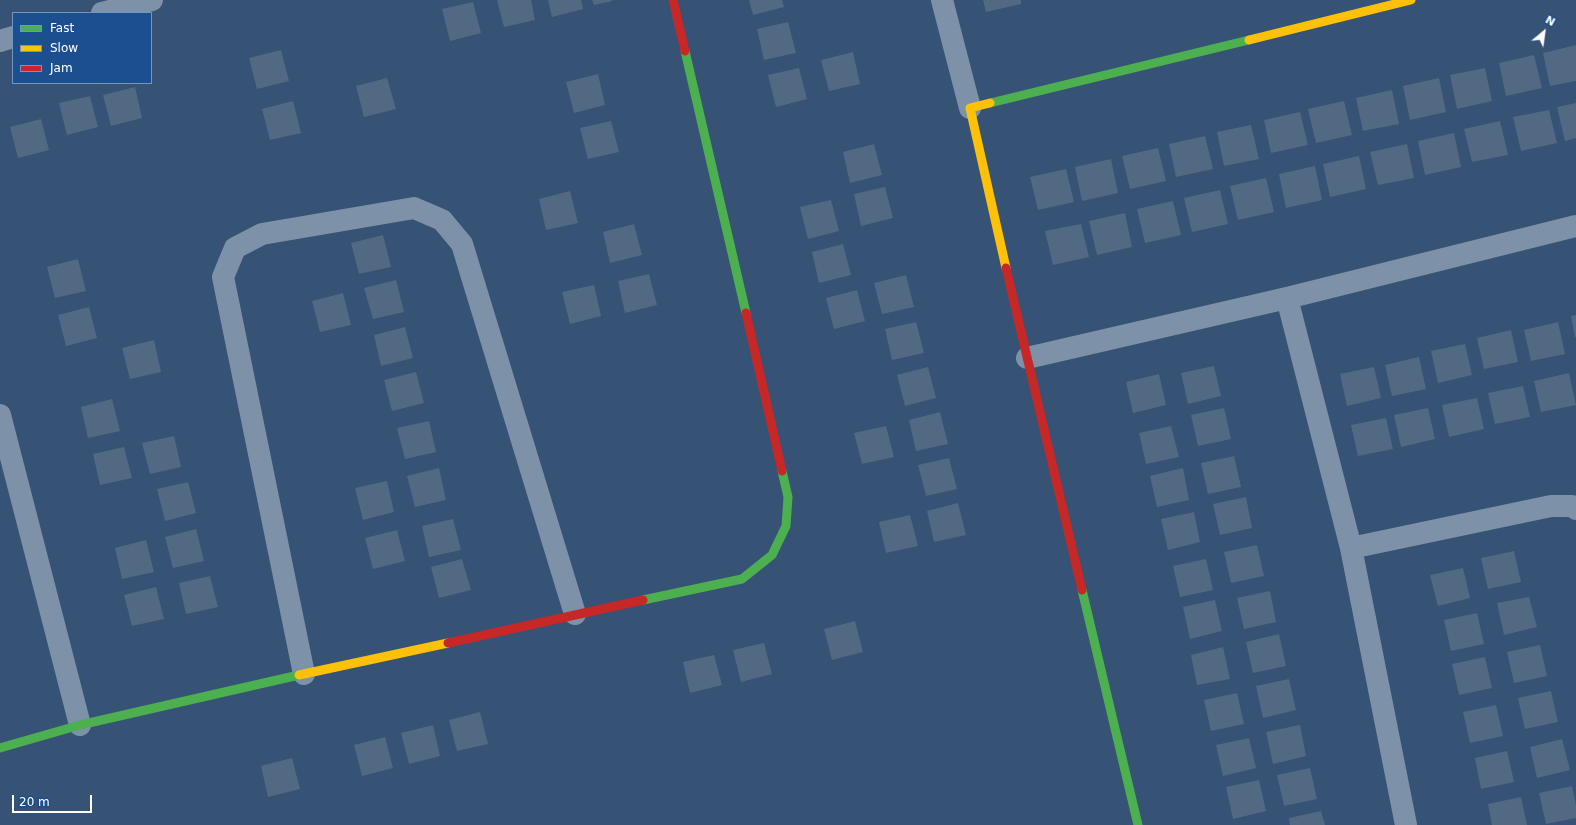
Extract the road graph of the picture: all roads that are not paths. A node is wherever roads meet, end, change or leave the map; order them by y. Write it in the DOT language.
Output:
graph roads {
  1 [pos="673,0"];
  2 [pos="942,0"];
  3 [pos="1411,0"];
  4 [pos="145,1"];
  5 [pos="106,12"];
  6 [pos="12,37"];
  7 [pos="0,41"];
  8 [pos="970,108"];
  9 [pos="1576,226"];
  10 [pos="1287,298"];
  11 [pos="1027,358"];
  12 [pos="0,415"];
  13 [pos="1576,509"];
  14 [pos="1351,548"];
  15 [pos="575,614"];
  16 [pos="304,674"];
  17 [pos="80,725"];
  18 [pos="0,748"];
  19 [pos="1138,825"];
  20 [pos="1406,825"];
  1 -- 15 [label="street"];
  2 -- 8 [label="street"];
  3 -- 8 [label="street"];
  4 -- 5 [label="street"];
  6 -- 7 [label="street"];
  8 -- 11 [label="street"];
  9 -- 10 [label="street"];
  10 -- 11 [label="street"];
  10 -- 14 [label="street"];
  11 -- 19 [label="street"];
  12 -- 17 [label="street"];
  13 -- 14 [label="street"];
  14 -- 20 [label="street"];
  15 -- 16 [label="street"];
  15 -- 16 [label="street"];
  16 -- 17 [label="street"];
  17 -- 18 [label="street"];
}
